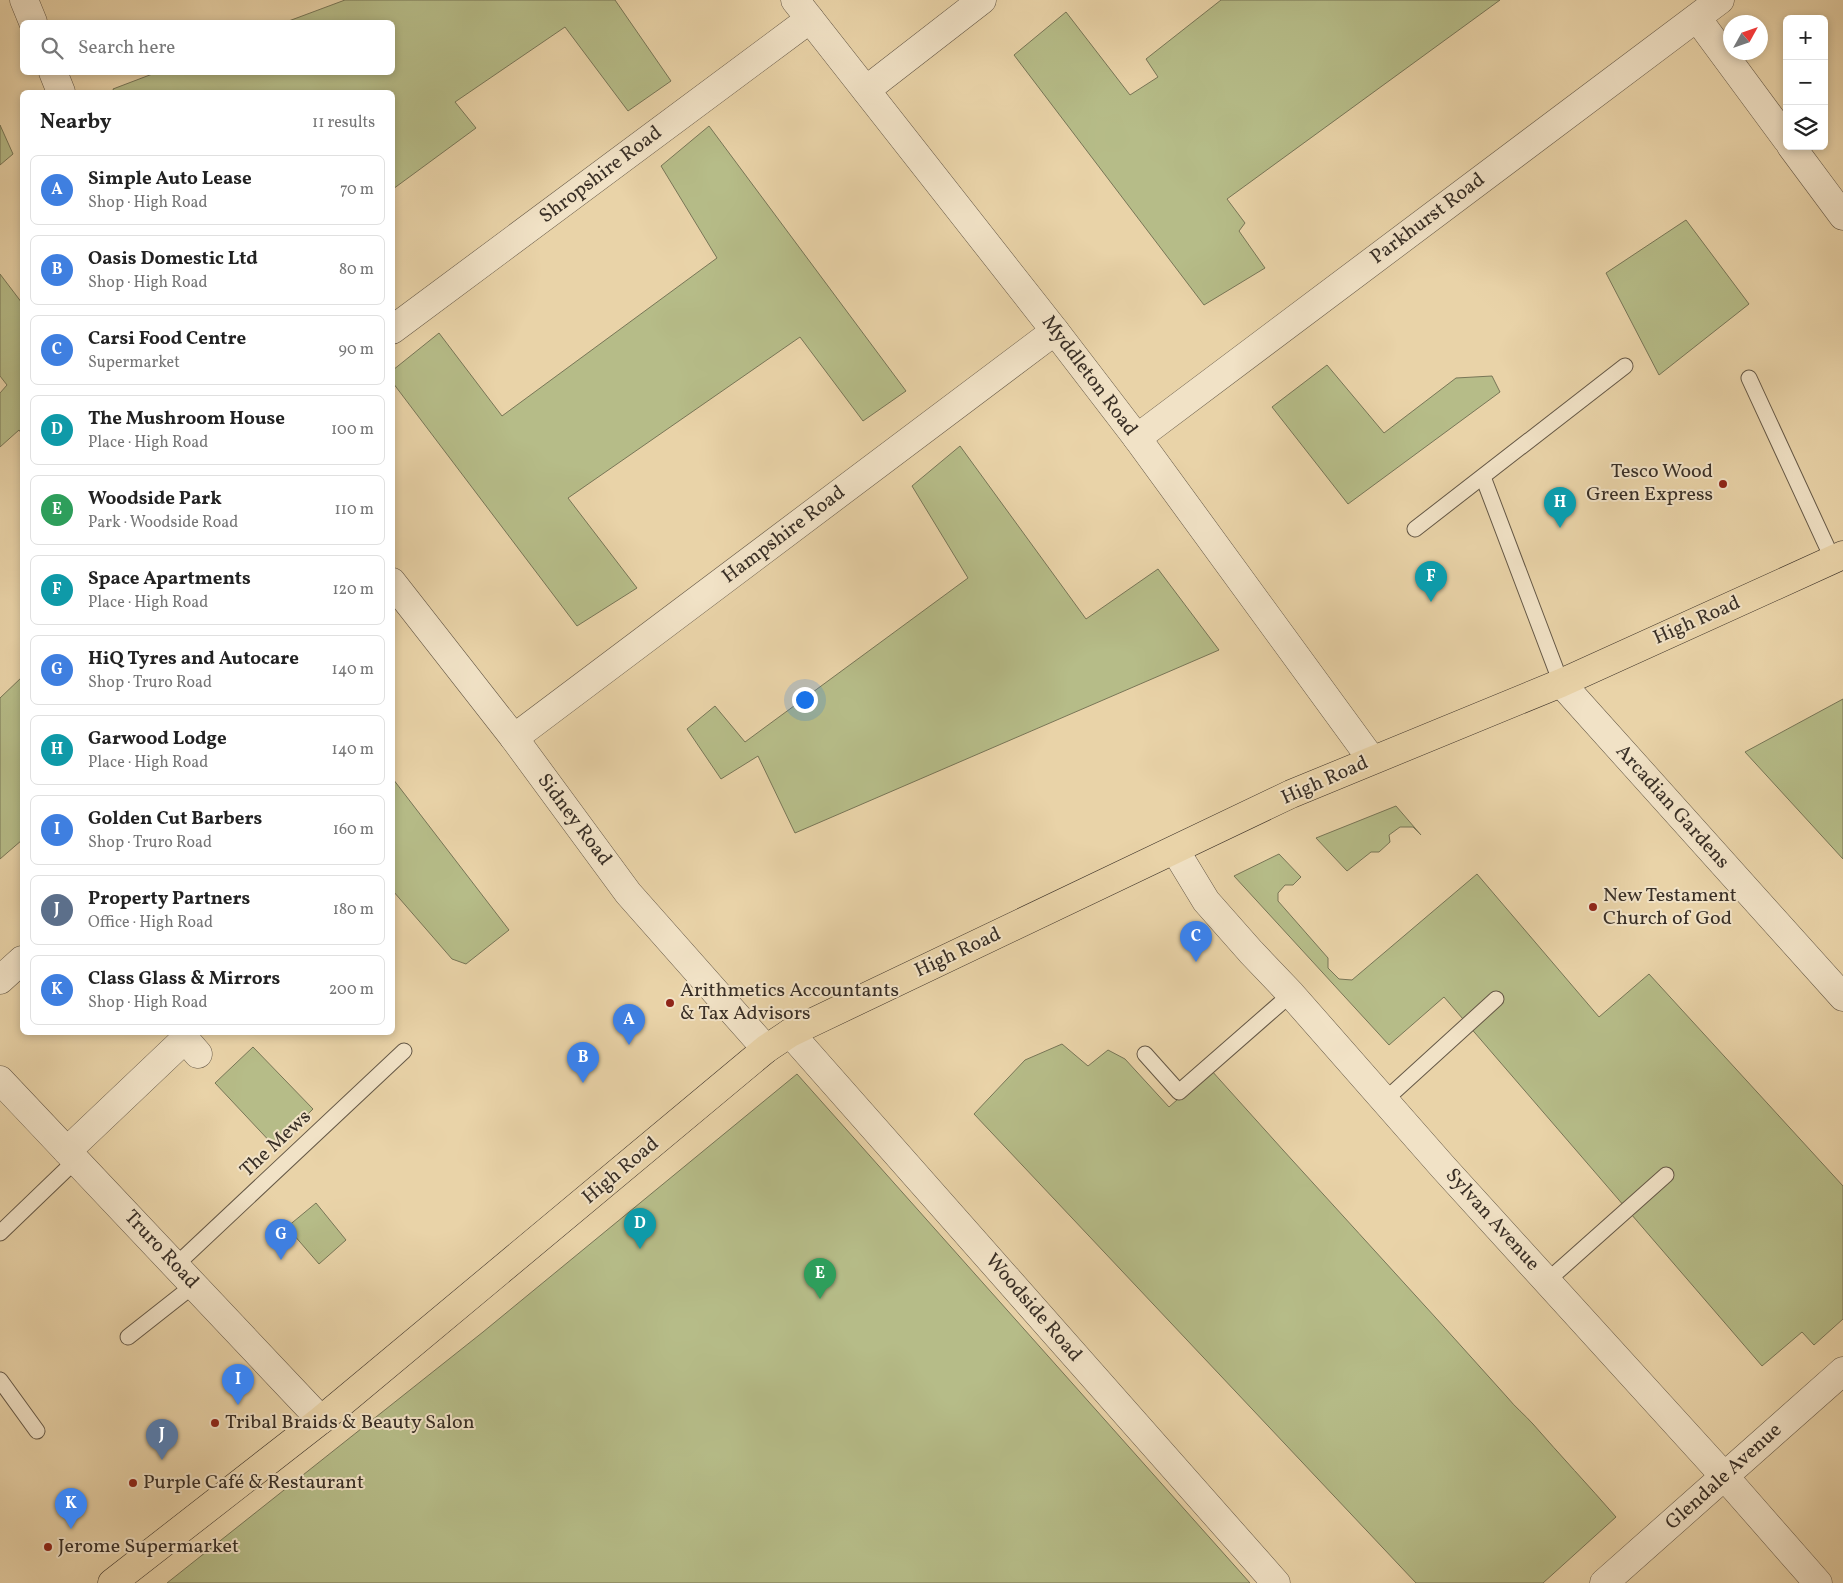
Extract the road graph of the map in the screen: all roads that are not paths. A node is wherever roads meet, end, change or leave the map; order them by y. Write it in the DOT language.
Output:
graph roads {
  1 [pos="24,0"];
  2 [pos="982,0"];
  3 [pos="1720,0"];
  4 [pos="803,10"];
  5 [pos="1696,18"];
  6 [pos="32,20"];
  7 [pos="54,75"];
  8 [pos="60,90"];
  9 [pos="866,90"];
  10 [pos="1783,135"];
  11 [pos="1794,150"];
  12 [pos="1843,216"];
  13 [pos="395,328"];
  14 [pos="1055,331"];
  15 [pos="1625,366"];
  16 [pos="1750,378"];
  17 [pos="1137,438"];
  18 [pos="1483,477"];
  19 [pos="1415,529"];
  20 [pos="1838,558"];
  21 [pos="395,586"];
  22 [pos="1561,683"];
  23 [pos="514,738"];
  24 [pos="1372,760"];
  25 [pos="1175,850"];
  26 [pos="20,962"];
  27 [pos="0,980"];
  28 [pos="1290,994"];
  29 [pos="1843,997"];
  30 [pos="1496,999"];
  31 [pos="790,1033"];
  32 [pos="766,1049"];
  33 [pos="404,1051"];
  34 [pos="198,1054"];
  35 [pos="1145,1054"];
  36 [pos="0,1080"];
  37 [pos="1385,1100"];
  38 [pos="71,1156"];
  39 [pos="1666,1175"];
  40 [pos="0,1233"];
  41 [pos="175,1266"];
  42 [pos="1547,1281"];
  43 [pos="194,1285"];
  44 [pos="128,1337"];
  45 [pos="1843,1371"];
  46 [pos="0,1380"];
  47 [pos="321,1420"];
  48 [pos="37,1431"];
  49 [pos="1725,1477"];
  50 [pos="112,1583"];
  51 [pos="1276,1583"];
  52 [pos="1604,1583"];
  53 [pos="1818,1583"];
  1 -- 6 [label="street"];
  2 -- 9 [label="street"];
  3 -- 5 [label="street, Parkhurst Road"];
  4 -- 9 [label="street, Myddleton Road"];
  4 -- 13 [label="street, Shropshire Road"];
  5 -- 10 [label="street"];
  5 -- 17 [label="street, Parkhurst Road"];
  7 -- 8 [label="street"];
  9 -- 14 [label="street, Myddleton Road"];
  11 -- 12 [label="street"];
  14 -- 17 [label="street, Myddleton Road"];
  14 -- 23 [label="street, Hampshire Road"];
  15 -- 18 [label="lane"];
  16 -- 20 [label="lane"];
  17 -- 24 [label="street, Myddleton Road"];
  18 -- 19 [label="lane"];
  18 -- 22 [label="lane"];
  20 -- 22 [label="main road, High Road"];
  21 -- 23 [label="street, Sidney Road"];
  22 -- 24 [label="main road, High Road"];
  22 -- 29 [label="street, Arcadian Gardens"];
  23 -- 32 [label="street, Sidney Road"];
  24 -- 25 [label="main road, High Road"];
  25 -- 28 [label="street, Sylvan Avenue"];
  25 -- 31 [label="main road, High Road"];
  26 -- 27 [label="street"];
  28 -- 35 [label="lane"];
  28 -- 37 [label="street, Sylvan Avenue"];
  30 -- 37 [label="lane"];
  31 -- 32 [label="main road, High Road"];
  31 -- 51 [label="street, Woodside Road"];
  32 -- 47 [label="main road, High Road"];
  33 -- 41 [label="lane, The Mews"];
  34 -- 38 [label="street"];
  36 -- 38 [label="street, Truro Road"];
  37 -- 42 [label="street, Sylvan Avenue"];
  38 -- 40 [label="lane"];
  38 -- 41 [label="street, Truro Road"];
  39 -- 42 [label="lane"];
  41 -- 43 [label="street, Truro Road"];
  42 -- 49 [label="street, Sylvan Avenue"];
  43 -- 44 [label="lane"];
  43 -- 47 [label="street, Truro Road"];
  45 -- 49 [label="street, Glendale Avenue"];
  46 -- 48 [label="lane"];
  47 -- 50 [label="main road, High Road"];
  49 -- 52 [label="street, Glendale Avenue"];
  49 -- 53 [label="street, Sylvan Avenue"];
}
